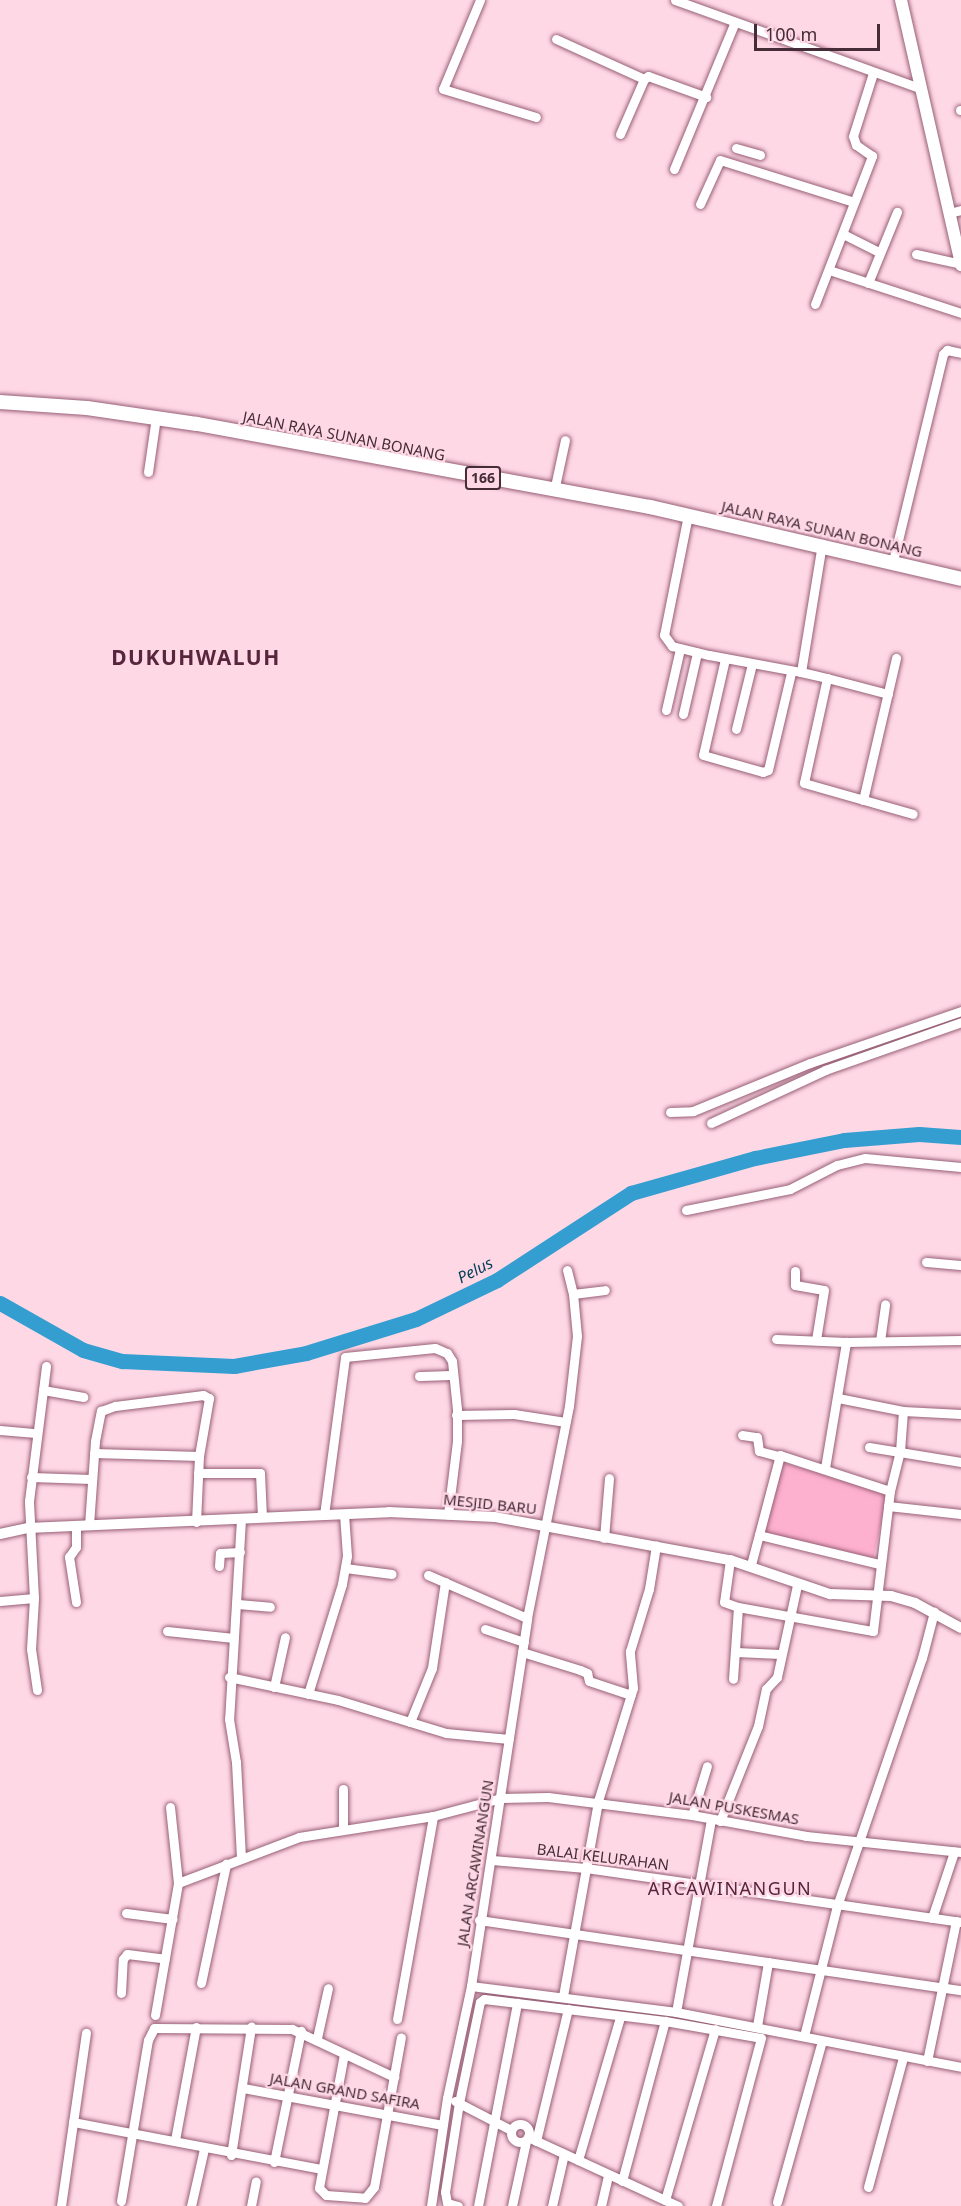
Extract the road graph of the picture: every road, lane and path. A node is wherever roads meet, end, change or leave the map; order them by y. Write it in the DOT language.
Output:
graph roads {
  1 [pos="480,0"];
  2 [pos="675,0"];
  3 [pos="901,0"];
  4 [pos="698,5"];
  5 [pos="734,24"];
  6 [pos="556,39"];
  7 [pos="873,72"];
  8 [pos="644,79"];
  9 [pos="919,88"];
  10 [pos="706,97"];
  11 [pos="536,117"];
  12 [pos="620,134"];
  13 [pos="736,148"];
  14 [pos="749,152"];
  15 [pos="760,155"];
  16 [pos="744,167"];
  17 [pos="674,169"];
  18 [pos="854,202"];
  19 [pos="700,204"];
  20 [pos="955,211"];
  21 [pos="897,212"];
  22 [pos="843,234"];
  23 [pos="879,252"];
  24 [pos="916,254"];
  25 [pos="960,259"];
  26 [pos="829,270"];
  27 [pos="868,283"];
  28 [pos="815,304"];
  29 [pos="961,312"];
  30 [pos="961,353"];
  31 [pos="0,402"];
  32 [pos="156,417"];
  33 [pos="565,440"];
  34 [pos="148,472"];
  35 [pos="554,491"];
  36 [pos="688,515"];
  37 [pos="822,544"];
  38 [pos="893,561"];
  39 [pos="961,579"];
  40 [pos="680,649"];
  41 [pos="697,652"];
  42 [pos="725,658"];
  43 [pos="896,658"];
  44 [pos="752,664"];
  45 [pos="796,672"];
  46 [pos="827,678"];
  47 [pos="888,694"];
  48 [pos="666,710"];
  49 [pos="683,714"];
  50 [pos="736,729"];
  51 [pos="863,800"];
  52 [pos="913,814"];
  53 [pos="961,1011"];
  54 [pos="961,1022"];
  55 [pos="670,1112"];
  56 [pos="711,1123"];
  57 [pos="961,1167"];
  58 [pos="686,1210"];
  59 [pos="926,1262"];
  60 [pos="961,1265"];
  61 [pos="567,1270"];
  62 [pos="795,1271"];
  63 [pos="605,1290"];
  64 [pos="573,1294"];
  65 [pos="885,1304"];
  66 [pos="776,1339"];
  67 [pos="816,1340"];
  68 [pos="961,1340"];
  69 [pos="880,1341"];
  70 [pos="846,1342"];
  71 [pos="46,1366"];
  72 [pos="453,1374"];
  73 [pos="419,1376"];
  74 [pos="43,1390"];
  75 [pos="83,1397"];
  76 [pos="838,1398"];
  77 [pos="903,1411"];
  78 [pos="961,1414"];
  79 [pos="456,1415"];
  80 [pos="565,1422"];
  81 [pos="0,1430"];
  82 [pos="36,1433"];
  83 [pos="742,1436"];
  84 [pos="869,1447"];
  85 [pos="900,1451"];
  86 [pos="94,1453"];
  87 [pos="199,1456"];
  88 [pos="778,1456"];
  89 [pos="961,1462"];
  90 [pos="825,1468"];
  91 [pos="198,1473"];
  92 [pos="31,1476"];
  93 [pos="609,1478"];
  94 [pos="91,1479"];
  95 [pos="890,1491"];
  96 [pos="888,1506"];
  97 [pos="344,1514"];
  98 [pos="448,1514"];
  99 [pos="961,1514"];
  100 [pos="324,1515"];
  101 [pos="262,1517"];
  102 [pos="241,1519"];
  103 [pos="196,1522"];
  104 [pos="89,1525"];
  105 [pos="546,1525"];
  106 [pos="76,1526"];
  107 [pos="28,1528"];
  108 [pos="0,1534"];
  109 [pos="759,1535"];
  110 [pos="603,1538"];
  111 [pos="656,1546"];
  112 [pos="240,1552"];
  113 [pos="730,1560"];
  114 [pos="879,1564"];
  115 [pos="751,1565"];
  116 [pos="219,1566"];
  117 [pos="345,1568"];
  118 [pos="393,1574"];
  119 [pos="428,1575"];
  120 [pos="445,1582"];
  121 [pos="797,1585"];
  122 [pos="876,1597"];
  123 [pos="34,1598"];
  124 [pos="0,1601"];
  125 [pos="76,1602"];
  126 [pos="238,1604"];
  127 [pos="270,1607"];
  128 [pos="738,1607"];
  129 [pos="933,1612"];
  130 [pos="790,1616"];
  131 [pos="527,1618"];
  132 [pos="958,1623"];
  133 [pos="485,1629"];
  134 [pos="167,1631"];
  135 [pos="285,1637"];
  136 [pos="234,1638"];
  137 [pos="524,1642"];
  138 [pos="522,1652"];
  139 [pos="736,1652"];
  140 [pos="780,1654"];
  141 [pos="229,1677"];
  142 [pos="733,1679"];
  143 [pos="274,1687"];
  144 [pos="37,1690"];
  145 [pos="308,1694"];
  146 [pos="631,1695"];
  147 [pos="410,1722"];
  148 [pos="509,1739"];
  149 [pos="706,1766"];
  150 [pos="344,1789"];
  151 [pos="501,1798"];
  152 [pos="598,1801"];
  153 [pos="170,1807"];
  154 [pos="692,1815"];
  155 [pos="433,1816"];
  156 [pos="715,1820"];
  157 [pos="343,1829"];
  158 [pos="858,1842"];
  159 [pos="957,1852"];
  160 [pos="242,1858"];
  161 [pos="492,1860"];
  162 [pos="226,1864"];
  163 [pos="586,1868"];
  164 [pos="178,1883"];
  165 [pos="700,1884"];
  166 [pos="837,1906"];
  167 [pos="126,1913"];
  168 [pos="932,1918"];
  169 [pos="173,1919"];
  170 [pos="479,1920"];
  171 [pos="959,1921"];
  172 [pos="576,1934"];
  173 [pos="688,1949"];
  174 [pos="165,1959"];
  175 [pos="768,1962"];
  176 [pos="820,1970"];
  177 [pos="201,1983"];
  178 [pos="471,1986"];
  179 [pos="943,1986"];
  180 [pos="328,1988"];
  181 [pos="961,1990"];
  182 [pos="121,1993"];
  183 [pos="563,1996"];
  184 [pos="517,2003"];
  185 [pos="568,2009"];
  186 [pos="676,2012"];
  187 [pos="155,2015"];
  188 [pos="620,2017"];
  189 [pos="397,2019"];
  190 [pos="665,2021"];
  191 [pos="757,2026"];
  192 [pos="196,2027"];
  193 [pos="251,2027"];
  194 [pos="715,2029"];
  195 [pos="301,2031"];
  196 [pos="86,2033"];
  197 [pos="804,2036"];
  198 [pos="401,2037"];
  199 [pos="317,2038"];
  200 [pos="822,2041"];
  201 [pos="344,2054"];
  202 [pos="903,2057"];
  203 [pos="927,2061"];
  204 [pos="961,2067"];
  205 [pos="394,2077"];
  206 [pos="243,2088"];
  207 [pos="285,2097"];
  208 [pos="447,2098"];
  209 [pos="459,2103"];
  210 [pos="332,2105"];
  211 [pos="388,2116"];
  212 [pos="73,2122"];
  213 [pos="495,2124"];
  214 [pos="443,2125"];
  215 [pos="511,2130"];
  216 [pos="131,2134"];
  217 [pos="175,2140"];
  218 [pos="530,2140"];
  219 [pos="204,2149"];
  220 [pos="564,2154"];
  221 [pos="231,2155"];
  222 [pos="578,2160"];
  223 [pos="274,2162"];
  224 [pos="322,2169"];
  225 [pos="608,2175"];
  226 [pos="256,2181"];
  227 [pos="622,2181"];
  228 [pos="868,2187"];
  229 [pos="655,2195"];
  230 [pos="664,2200"];
  231 [pos="121,2201"];
  232 [pos="777,2202"];
  233 [pos="61,2206"];
  234 [pos="191,2206"];
  235 [pos="251,2206"];
  236 [pos="430,2206"];
  237 [pos="458,2206"];
  238 [pos="478,2206"];
  239 [pos="512,2206"];
  240 [pos="552,2206"];
  241 [pos="601,2206"];
  242 [pos="652,2206"];
  243 [pos="678,2206"];
  244 [pos="716,2206"];
  1 -- 11 [label="street"];
  2 -- 4 [label="street"];
  3 -- 9 [label="main road"];
  4 -- 5 [label="street"];
  5 -- 7 [label="street"];
  5 -- 10 [label="street"];
  6 -- 8 [label="street"];
  7 -- 9 [label="street"];
  7 -- 18 [label="street"];
  8 -- 10 [label="street"];
  8 -- 12 [label="street"];
  9 -- 20 [label="main road"];
  10 -- 17 [label="street"];
  13 -- 14 [label="street"];
  14 -- 15 [label="street"];
  14 -- 16 [label="street"];
  16 -- 18 [label="street"];
  16 -- 19 [label="street"];
  18 -- 22 [label="street"];
  20 -- 25 [label="main road"];
  21 -- 23 [label="street"];
  22 -- 23 [label="street"];
  22 -- 26 [label="street"];
  23 -- 27 [label="street"];
  24 -- 25 [label="street"];
  26 -- 27 [label="street"];
  26 -- 28 [label="street"];
  27 -- 29 [label="street"];
  30 -- 38 [label="street"];
  31 -- 32 [label="main road, JALAN RAYA SUNAN BONANG / 166"];
  32 -- 34 [label="street"];
  32 -- 35 [label="main road, JALAN RAYA SUNAN BONANG / 166"];
  33 -- 35 [label="street"];
  35 -- 36 [label="main road, JALAN RAYA SUNAN BONANG / 166"];
  36 -- 37 [label="main road, JALAN RAYA SUNAN BONANG / 166"];
  36 -- 40 [label="street"];
  37 -- 38 [label="main road, JALAN RAYA SUNAN BONANG / 166"];
  37 -- 45 [label="street"];
  38 -- 39 [label="main road, JALAN RAYA SUNAN BONANG / 166"];
  40 -- 41 [label="street"];
  40 -- 48 [label="street"];
  41 -- 42 [label="street"];
  41 -- 49 [label="street"];
  42 -- 44 [label="street"];
  42 -- 45 [label="street"];
  43 -- 47 [label="street"];
  44 -- 45 [label="street"];
  44 -- 50 [label="street"];
  45 -- 46 [label="street"];
  46 -- 47 [label="street"];
  46 -- 51 [label="street"];
  47 -- 51 [label="street"];
  51 -- 52 [label="street"];
  53 -- 55 [label="street"];
  54 -- 56 [label="street"];
  57 -- 58 [label="street"];
  59 -- 60 [label="street"];
  61 -- 64 [label="street, JALAN ARCAWINANGUN"];
  62 -- 67 [label="street"];
  63 -- 64 [label="street"];
  64 -- 80 [label="street, JALAN ARCAWINANGUN"];
  65 -- 69 [label="street"];
  66 -- 67 [label="street"];
  67 -- 70 [label="street"];
  68 -- 69 [label="street"];
  69 -- 70 [label="street"];
  70 -- 76 [label="street"];
  71 -- 74 [label="street"];
  72 -- 73 [label="street"];
  72 -- 79 [label="street"];
  72 -- 100 [label="street"];
  74 -- 75 [label="street"];
  74 -- 82 [label="street"];
  76 -- 77 [label="street"];
  76 -- 90 [label="street"];
  77 -- 78 [label="street"];
  77 -- 85 [label="street"];
  79 -- 80 [label="street"];
  79 -- 98 [label="street"];
  80 -- 105 [label="street, JALAN ARCAWINANGUN"];
  81 -- 82 [label="street"];
  82 -- 92 [label="street"];
  83 -- 88 [label="street"];
  84 -- 85 [label="street"];
  85 -- 89 [label="street"];
  85 -- 95 [label="street"];
  86 -- 87 [label="street"];
  86 -- 87 [label="street"];
  86 -- 94 [label="street"];
  87 -- 91 [label="street"];
  88 -- 90 [label="street"];
  88 -- 109 [label="street"];
  90 -- 95 [label="street"];
  91 -- 101 [label="street"];
  91 -- 103 [label="street"];
  92 -- 94 [label="street"];
  92 -- 107 [label="street"];
  93 -- 110 [label="street"];
  94 -- 104 [label="street"];
  95 -- 96 [label="street"];
  96 -- 99 [label="street"];
  96 -- 114 [label="street"];
  97 -- 98 [label="street, MESJID BARU"];
  97 -- 100 [label="street, MESJID BARU"];
  97 -- 117 [label="street"];
  98 -- 105 [label="street, MESJID BARU"];
  100 -- 101 [label="street, MESJID BARU"];
  101 -- 102 [label="street, MESJID BARU"];
  102 -- 103 [label="street, MESJID BARU"];
  102 -- 112 [label="street"];
  103 -- 104 [label="street, MESJID BARU"];
  104 -- 106 [label="street, MESJID BARU"];
  105 -- 110 [label="street, MESJID BARU"];
  105 -- 131 [label="street, JALAN ARCAWINANGUN"];
  106 -- 107 [label="street, MESJID BARU"];
  106 -- 125 [label="street"];
  107 -- 108 [label="street, MESJID BARU"];
  107 -- 123 [label="street"];
  109 -- 114 [label="street"];
  109 -- 115 [label="street"];
  110 -- 111 [label="street, MESJID BARU"];
  111 -- 113 [label="street, MESJID BARU"];
  111 -- 146 [label="street"];
  112 -- 116 [label="street"];
  112 -- 126 [label="street"];
  113 -- 115 [label="street, MESJID BARU"];
  113 -- 128 [label="street"];
  114 -- 122 [label="street"];
  115 -- 121 [label="street, MESJID BARU"];
  117 -- 118 [label="street"];
  117 -- 145 [label="street"];
  119 -- 120 [label="street"];
  120 -- 131 [label="street"];
  120 -- 147 [label="street"];
  121 -- 122 [label="street, MESJID BARU"];
  121 -- 130 [label="street"];
  122 -- 129 [label="street, MESJID BARU"];
  122 -- 130 [label="street"];
  123 -- 124 [label="street"];
  123 -- 144 [label="street"];
  126 -- 127 [label="street"];
  126 -- 136 [label="street"];
  128 -- 130 [label="street"];
  128 -- 139 [label="street"];
  129 -- 132 [label="street, MESJID BARU"];
  129 -- 158 [label="street"];
  130 -- 140 [label="street"];
  131 -- 137 [label="street, JALAN ARCAWINANGUN"];
  133 -- 137 [label="street"];
  134 -- 136 [label="street"];
  135 -- 143 [label="street"];
  136 -- 141 [label="street"];
  137 -- 138 [label="street, JALAN ARCAWINANGUN"];
  138 -- 146 [label="street"];
  138 -- 148 [label="street, JALAN ARCAWINANGUN"];
  139 -- 140 [label="street"];
  139 -- 142 [label="street"];
  140 -- 156 [label="street"];
  141 -- 143 [label="street"];
  141 -- 160 [label="street"];
  143 -- 145 [label="street"];
  145 -- 147 [label="street"];
  146 -- 152 [label="street"];
  147 -- 148 [label="street"];
  148 -- 151 [label="street, JALAN ARCAWINANGUN"];
  149 -- 154 [label="street"];
  150 -- 157 [label="street"];
  151 -- 152 [label="street, JALAN PUSKESMAS"];
  151 -- 155 [label="street, JALAN PUSKESMAS"];
  151 -- 161 [label="street, JALAN ARCAWINANGUN"];
  152 -- 154 [label="street, JALAN PUSKESMAS"];
  152 -- 163 [label="street"];
  153 -- 164 [label="street"];
  154 -- 156 [label="street, JALAN PUSKESMAS"];
  155 -- 157 [label="street, JALAN PUSKESMAS"];
  155 -- 189 [label="street"];
  156 -- 158 [label="street, JALAN PUSKESMAS"];
  156 -- 165 [label="street"];
  157 -- 160 [label="street, JALAN PUSKESMAS"];
  158 -- 159 [label="street, JALAN PUSKESMAS"];
  158 -- 166 [label="street"];
  159 -- 168 [label="street"];
  160 -- 162 [label="street, JALAN PUSKESMAS"];
  161 -- 163 [label="street, BALAI KELURAHAN"];
  161 -- 170 [label="street, JALAN ARCAWINANGUN"];
  162 -- 164 [label="street, JALAN PUSKESMAS"];
  162 -- 177 [label="street"];
  163 -- 165 [label="street, BALAI KELURAHAN"];
  163 -- 172 [label="street"];
  164 -- 169 [label="street"];
  165 -- 166 [label="street, BALAI KELURAHAN"];
  165 -- 173 [label="street"];
  166 -- 168 [label="street, BALAI KELURAHAN"];
  166 -- 176 [label="street"];
  167 -- 169 [label="street"];
  168 -- 171 [label="street, BALAI KELURAHAN"];
  169 -- 174 [label="street"];
  170 -- 172 [label="street"];
  170 -- 178 [label="street, JALAN ARCAWINANGUN"];
  171 -- 179 [label="street"];
  172 -- 173 [label="street"];
  172 -- 183 [label="street"];
  173 -- 175 [label="street"];
  173 -- 186 [label="street"];
  174 -- 182 [label="street"];
  174 -- 187 [label="street"];
  175 -- 176 [label="street"];
  175 -- 191 [label="street"];
  176 -- 179 [label="street"];
  176 -- 197 [label="street"];
  178 -- 183 [label="street"];
  178 -- 208 [label="street, JALAN ARCAWINANGUN"];
  179 -- 181 [label="street"];
  179 -- 203 [label="street"];
  180 -- 199 [label="street"];
  183 -- 186 [label="street"];
  184 -- 185 [label="street"];
  184 -- 209 [label="street"];
  184 -- 213 [label="street"];
  185 -- 188 [label="street"];
  185 -- 218 [label="street"];
  186 -- 191 [label="street"];
  188 -- 190 [label="street"];
  188 -- 222 [label="street"];
  190 -- 194 [label="street"];
  190 -- 227 [label="street"];
  191 -- 197 [label="street"];
  192 -- 193 [label="street"];
  192 -- 216 [label="street"];
  192 -- 217 [label="street"];
  193 -- 195 [label="street"];
  193 -- 206 [label="street"];
  194 -- 230 [label="street"];
  194 -- 244 [label="street"];
  195 -- 199 [label="street"];
  195 -- 207 [label="street"];
  196 -- 212 [label="street"];
  197 -- 200 [label="street"];
  198 -- 205 [label="street"];
  199 -- 201 [label="street"];
  200 -- 202 [label="street"];
  200 -- 232 [label="street"];
  201 -- 205 [label="street"];
  201 -- 210 [label="street"];
  202 -- 203 [label="street"];
  202 -- 228 [label="street"];
  203 -- 204 [label="street"];
  205 -- 211 [label="street"];
  206 -- 207 [label="street, JALAN GRAND SAFIRA"];
  206 -- 221 [label="street"];
  207 -- 210 [label="street, JALAN GRAND SAFIRA"];
  207 -- 223 [label="street"];
  208 -- 209 [label="street"];
  208 -- 214 [label="street, JALAN ARCAWINANGUN"];
  209 -- 213 [label="street"];
  209 -- 237 [label="street"];
  210 -- 211 [label="street, JALAN GRAND SAFIRA"];
  210 -- 224 [label="street"];
  211 -- 214 [label="street, JALAN GRAND SAFIRA"];
  211 -- 224 [label="street"];
  212 -- 216 [label="street"];
  212 -- 233 [label="street"];
  213 -- 215 [label="street"];
  213 -- 238 [label="street"];
  214 -- 236 [label="street, JALAN ARCAWINANGUN"];
  215 -- 218 [label="street"];
  215 -- 218 [label="street"];
  216 -- 217 [label="street"];
  216 -- 231 [label="street"];
  217 -- 219 [label="street"];
  218 -- 220 [label="street"];
  218 -- 239 [label="street"];
  219 -- 221 [label="street"];
  219 -- 234 [label="street"];
  220 -- 222 [label="street"];
  220 -- 240 [label="street"];
  221 -- 223 [label="street"];
  222 -- 225 [label="street"];
  223 -- 224 [label="street"];
  225 -- 227 [label="street"];
  225 -- 241 [label="street"];
  226 -- 235 [label="street"];
  227 -- 229 [label="street"];
  229 -- 230 [label="street"];
  229 -- 242 [label="street"];
  230 -- 243 [label="street"];
}
